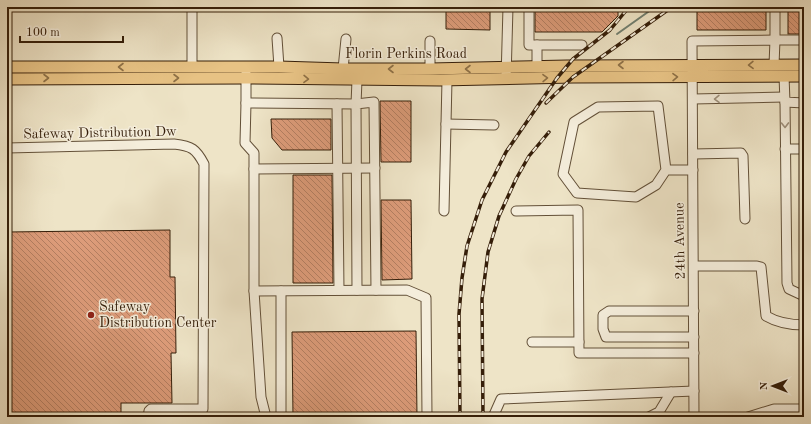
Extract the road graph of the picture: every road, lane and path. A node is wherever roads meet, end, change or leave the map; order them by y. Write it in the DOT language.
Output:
graph roads {
  1 [pos="192,7"];
  2 [pos="508,7"];
  3 [pos="529,7"];
  4 [pos="775,7"];
  5 [pos="277,38"];
  6 [pos="346,39"];
  7 [pos="775,40"];
  8 [pos="804,40"];
  9 [pos="430,41"];
  10 [pos="537,45"];
  11 [pos="582,45"];
  12 [pos="774,65"];
  13 [pos="804,65"];
  14 [pos="192,66"];
  15 [pos="7,67"];
  16 [pos="279,67"];
  17 [pos="537,67"];
  18 [pos="343,69"];
  19 [pos="430,69"];
  20 [pos="693,71"];
  21 [pos="246,72"];
  22 [pos="506,74"];
  23 [pos="784,76"];
  24 [pos="804,76"];
  25 [pos="7,79"];
  26 [pos="357,80"];
  27 [pos="447,80"];
  28 [pos="693,99"];
  29 [pos="784,100"];
  30 [pos="246,103"];
  31 [pos="804,103"];
  32 [pos="337,104"];
  33 [pos="356,104"];
  34 [pos="446,124"];
  35 [pos="494,125"];
  36 [pos="7,148"];
  37 [pos="785,149"];
  38 [pos="804,149"];
  39 [pos="693,154"];
  40 [pos="337,168"];
  41 [pos="357,168"];
  42 [pos="375,168"];
  43 [pos="254,169"];
  44 [pos="666,170"];
  45 [pos="693,170"];
  46 [pos="444,211"];
  47 [pos="516,211"];
  48 [pos="745,219"];
  49 [pos="694,266"];
  50 [pos="339,290"];
  51 [pos="357,290"];
  52 [pos="376,290"];
  53 [pos="254,291"];
  54 [pos="281,291"];
  55 [pos="804,296"];
  56 [pos="694,310"];
  57 [pos="804,325"];
  58 [pos="694,337"];
  59 [pos="532,342"];
  60 [pos="579,342"];
  61 [pos="694,353"];
  62 [pos="694,391"];
  63 [pos="671,392"];
  64 [pos="804,409"];
  65 [pos="782,413"];
  66 [pos="148,417"];
  67 [pos="266,417"];
  68 [pos="281,417"];
  69 [pos="428,417"];
  70 [pos="493,417"];
  71 [pos="649,417"];
  72 [pos="694,417"];
  73 [pos="748,417"];
  1 -- 14 [label="street"];
  2 -- 22 [label="street"];
  3 -- 10 [label="street"];
  4 -- 7 [label="street"];
  5 -- 16 [label="street"];
  6 -- 18 [label="street"];
  7 -- 8 [label="street"];
  7 -- 12 [label="street"];
  7 -- 20 [label="street, 24th Avenue"];
  9 -- 19 [label="street"];
  10 -- 11 [label="street"];
  10 -- 17 [label="street"];
  12 -- 13 [label="main road, Florin Perkins Road"];
  12 -- 20 [label="main road, Florin Perkins Road, one-way"];
  14 -- 15 [label="main road, Florin Perkins Road, one-way"];
  14 -- 21 [label="main road, Florin Perkins Road"];
  16 -- 18 [label="main road, Florin Perkins Road"];
  16 -- 21 [label="main road, Florin Perkins Road"];
  20 -- 17 [label="main road, Florin Perkins Road, one-way"];
  17 -- 22 [label="main road, Florin Perkins Road"];
  19 -- 18 [label="main road, Florin Perkins Road, one-way"];
  22 -- 19 [label="main road, Florin Perkins Road, one-way"];
  22 -- 20 [label="main road, Florin Perkins Road, one-way"];
  20 -- 23 [label="main road, Florin Perkins Road"];
  20 -- 28 [label="street, 24th Avenue"];
  25 -- 21 [label="main road, Florin Perkins Road, one-way"];
  21 -- 26 [label="main road, Florin Perkins Road, one-way"];
  21 -- 30 [label="street"];
  22 -- 27 [label="main road, Florin Perkins Road"];
  23 -- 24 [label="main road, Florin Perkins Road"];
  23 -- 29 [label="street"];
  26 -- 27 [label="main road, Florin Perkins Road"];
  26 -- 33 [label="street"];
  27 -- 34 [label="street"];
  29 -- 28 [label="street, one-way"];
  28 -- 39 [label="street, 24th Avenue"];
  29 -- 31 [label="street"];
  29 -- 37 [label="street, one-way"];
  30 -- 32 [label="street"];
  30 -- 43 [label="street"];
  32 -- 33 [label="street"];
  32 -- 40 [label="street"];
  33 -- 41 [label="street"];
  33 -- 42 [label="street"];
  34 -- 35 [label="street"];
  34 -- 46 [label="street"];
  36 -- 66 [label="street, Safeway Distribution Dw"];
  37 -- 38 [label="street"];
  37 -- 55 [label="street"];
  39 -- 45 [label="street, 24th Avenue"];
  39 -- 48 [label="street"];
  40 -- 41 [label="street"];
  40 -- 43 [label="street"];
  40 -- 50 [label="street"];
  41 -- 42 [label="street"];
  41 -- 51 [label="street"];
  42 -- 52 [label="street"];
  43 -- 53 [label="street"];
  44 -- 44 [label="street"];
  44 -- 45 [label="street"];
  45 -- 49 [label="street, 24th Avenue"];
  47 -- 60 [label="street"];
  49 -- 56 [label="street, 24th Avenue"];
  49 -- 57 [label="street"];
  50 -- 51 [label="street"];
  50 -- 54 [label="street"];
  51 -- 52 [label="street"];
  52 -- 69 [label="street"];
  53 -- 54 [label="street"];
  53 -- 67 [label="street"];
  54 -- 68 [label="street"];
  56 -- 58 [label="street, 24th Avenue"];
  56 -- 58 [label="street"];
  58 -- 61 [label="street, 24th Avenue"];
  59 -- 60 [label="street"];
  60 -- 61 [label="street"];
  61 -- 62 [label="street, 24th Avenue"];
  62 -- 63 [label="street"];
  62 -- 72 [label="street, 24th Avenue"];
  63 -- 70 [label="street"];
  63 -- 71 [label="street"];
  64 -- 65 [label="street"];
  65 -- 73 [label="street"];
}
